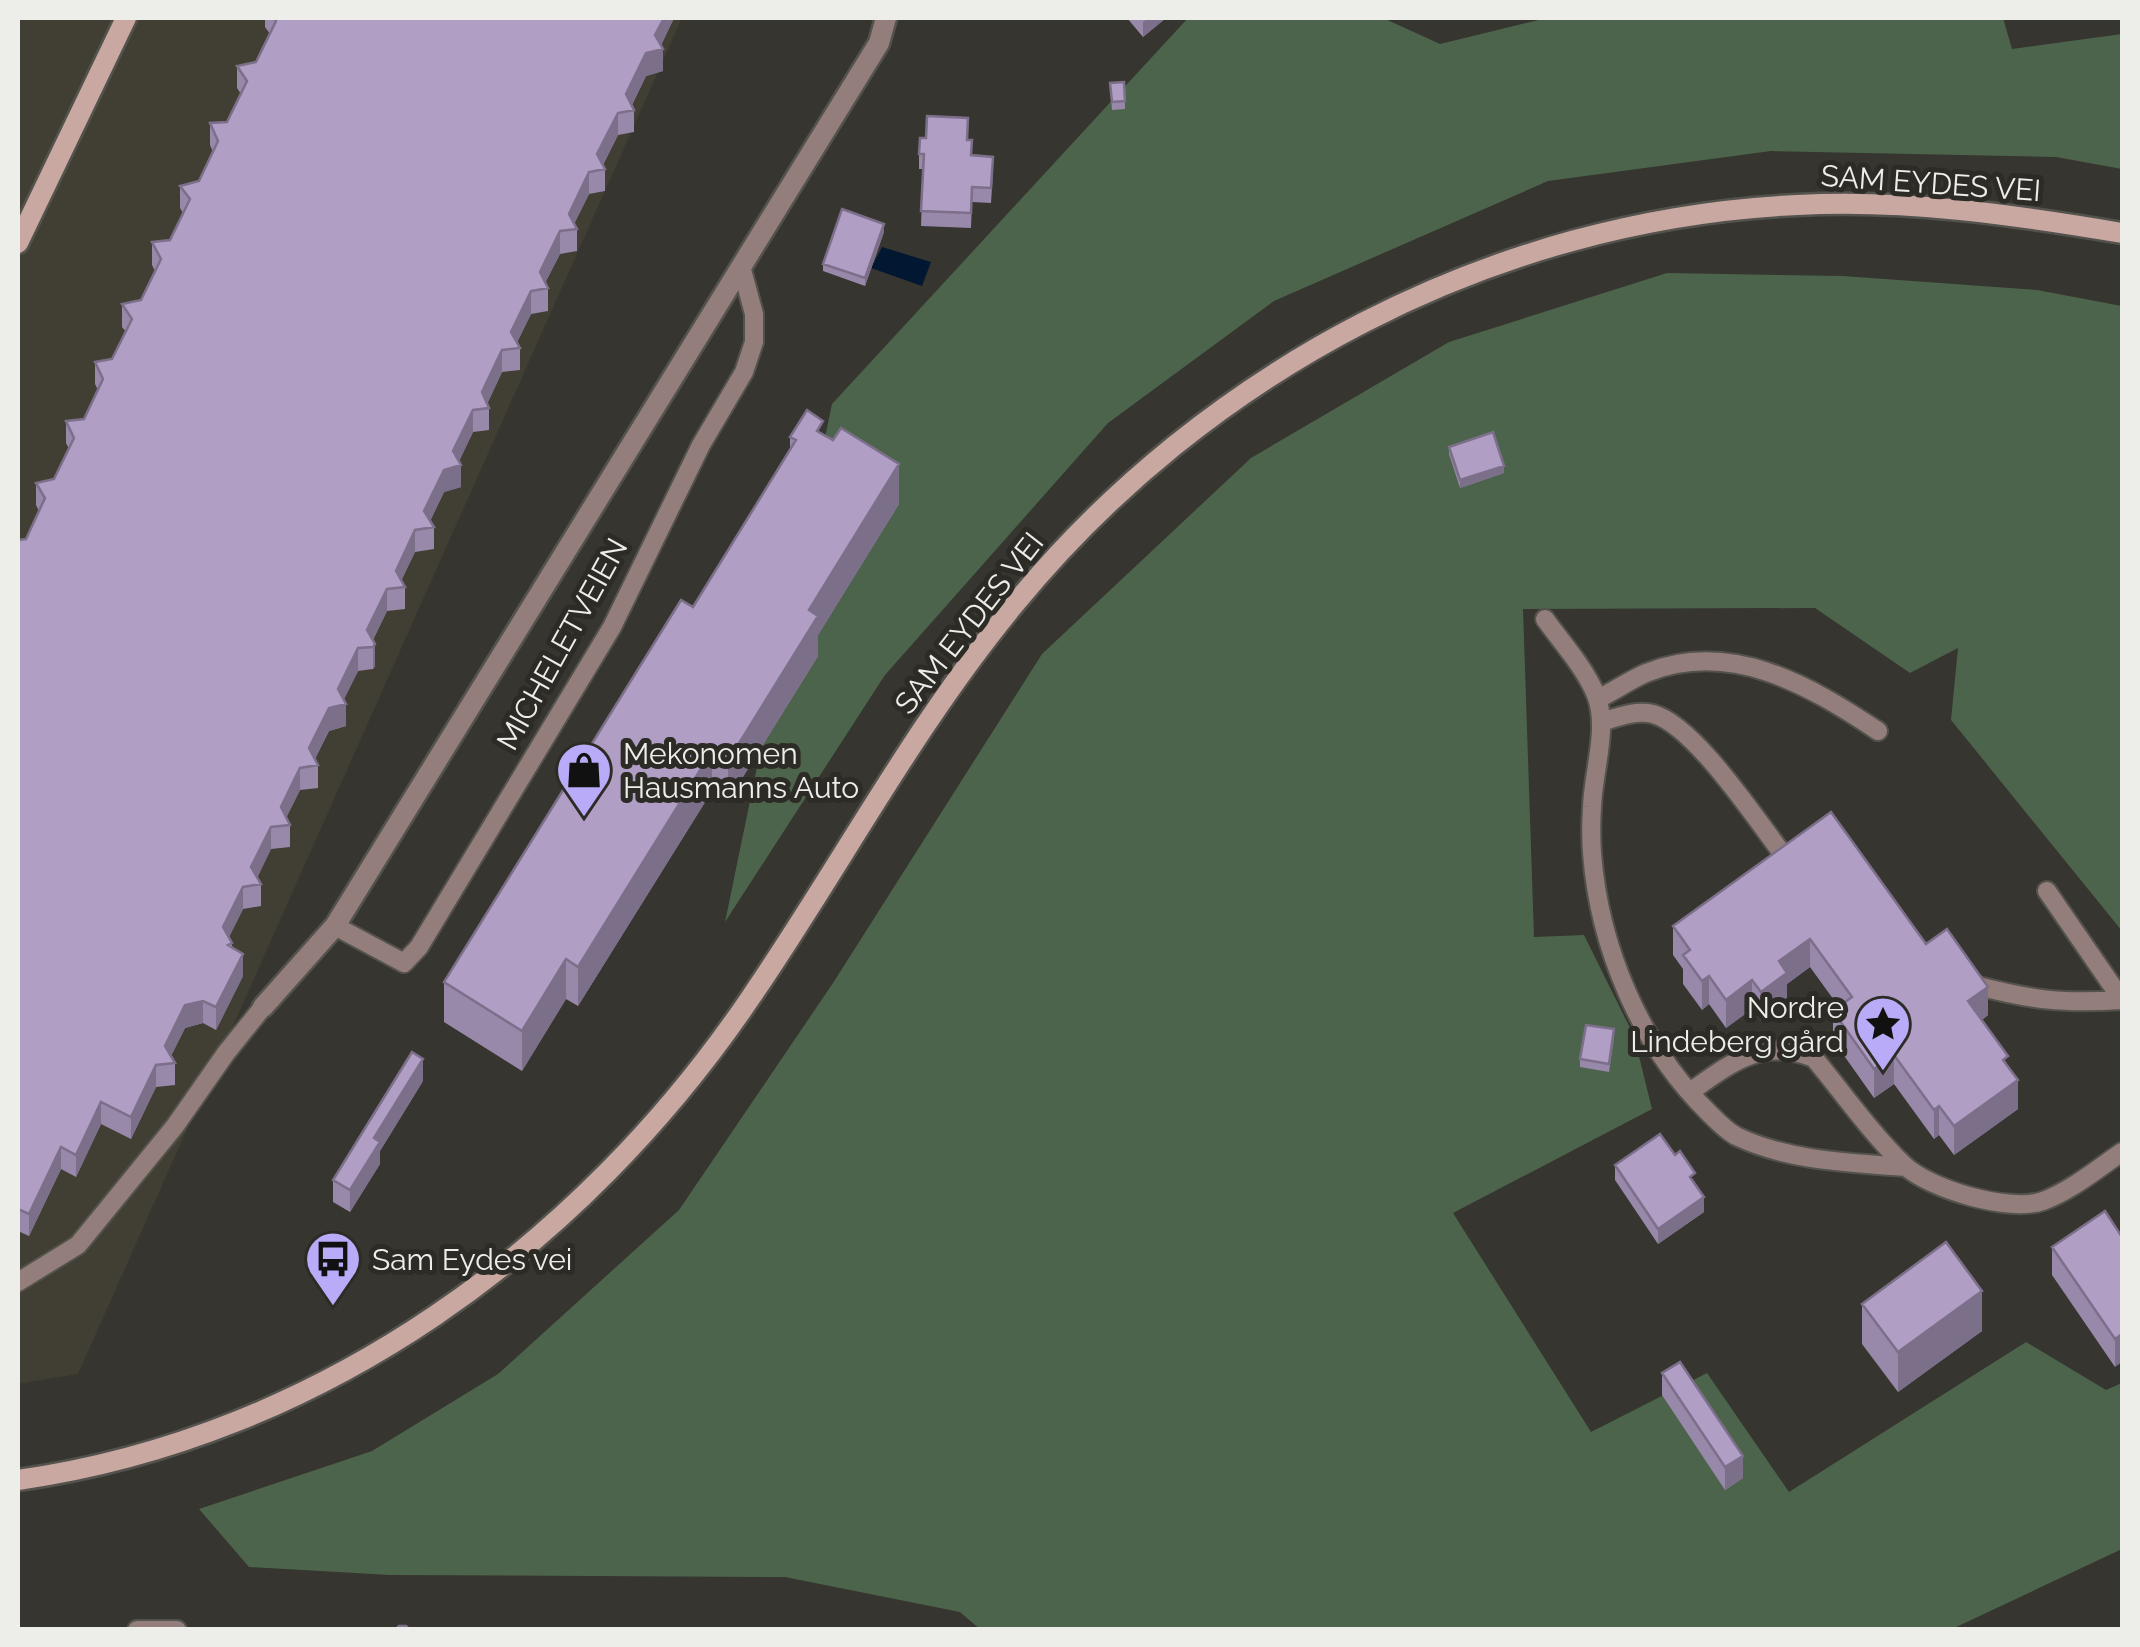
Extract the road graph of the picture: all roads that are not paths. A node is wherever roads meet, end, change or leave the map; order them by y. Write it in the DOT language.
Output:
graph roads {
  1 [pos="126,18"];
  2 [pos="886,18"];
  3 [pos="2122,233"];
  4 [pos="18,243"];
  5 [pos="742,266"];
  6 [pos="1545,620"];
  7 [pos="1598,699"];
  8 [pos="1601,722"];
  9 [pos="1878,731"];
  10 [pos="1788,861"];
  11 [pos="2047,891"];
  12 [pos="335,926"];
  13 [pos="1974,985"];
  14 [pos="263,1007"];
  15 [pos="1690,1092"];
  16 [pos="2122,1152"];
  17 [pos="1906,1168"];
  18 [pos="18,1282"];
  19 [pos="18,1480"];
  20 [pos="137,1630"];
  21 [pos="177,1630"];
  1 -- 4 [label="main road"];
  2 -- 5 [label="street, MICHELETVEIEN"];
  3 -- 19 [label="main road, SAM EYDES VEI"];
  5 -- 12 [label="street, MICHELETVEIEN"];
  5 -- 12 [label="lane, MICHELETVEIEN"];
  6 -- 7 [label="lane"];
  7 -- 8 [label="lane"];
  7 -- 9 [label="lane"];
  8 -- 10 [label="lane"];
  8 -- 15 [label="lane"];
  11 -- 13 [label="lane"];
  12 -- 14 [label="street, MICHELETVEIEN"];
  14 -- 18 [label="lane, MICHELETVEIEN"];
  15 -- 17 [label="lane"];
  15 -- 17 [label="lane"];
  16 -- 17 [label="lane"];
  20 -- 21 [label="lane"];
}
